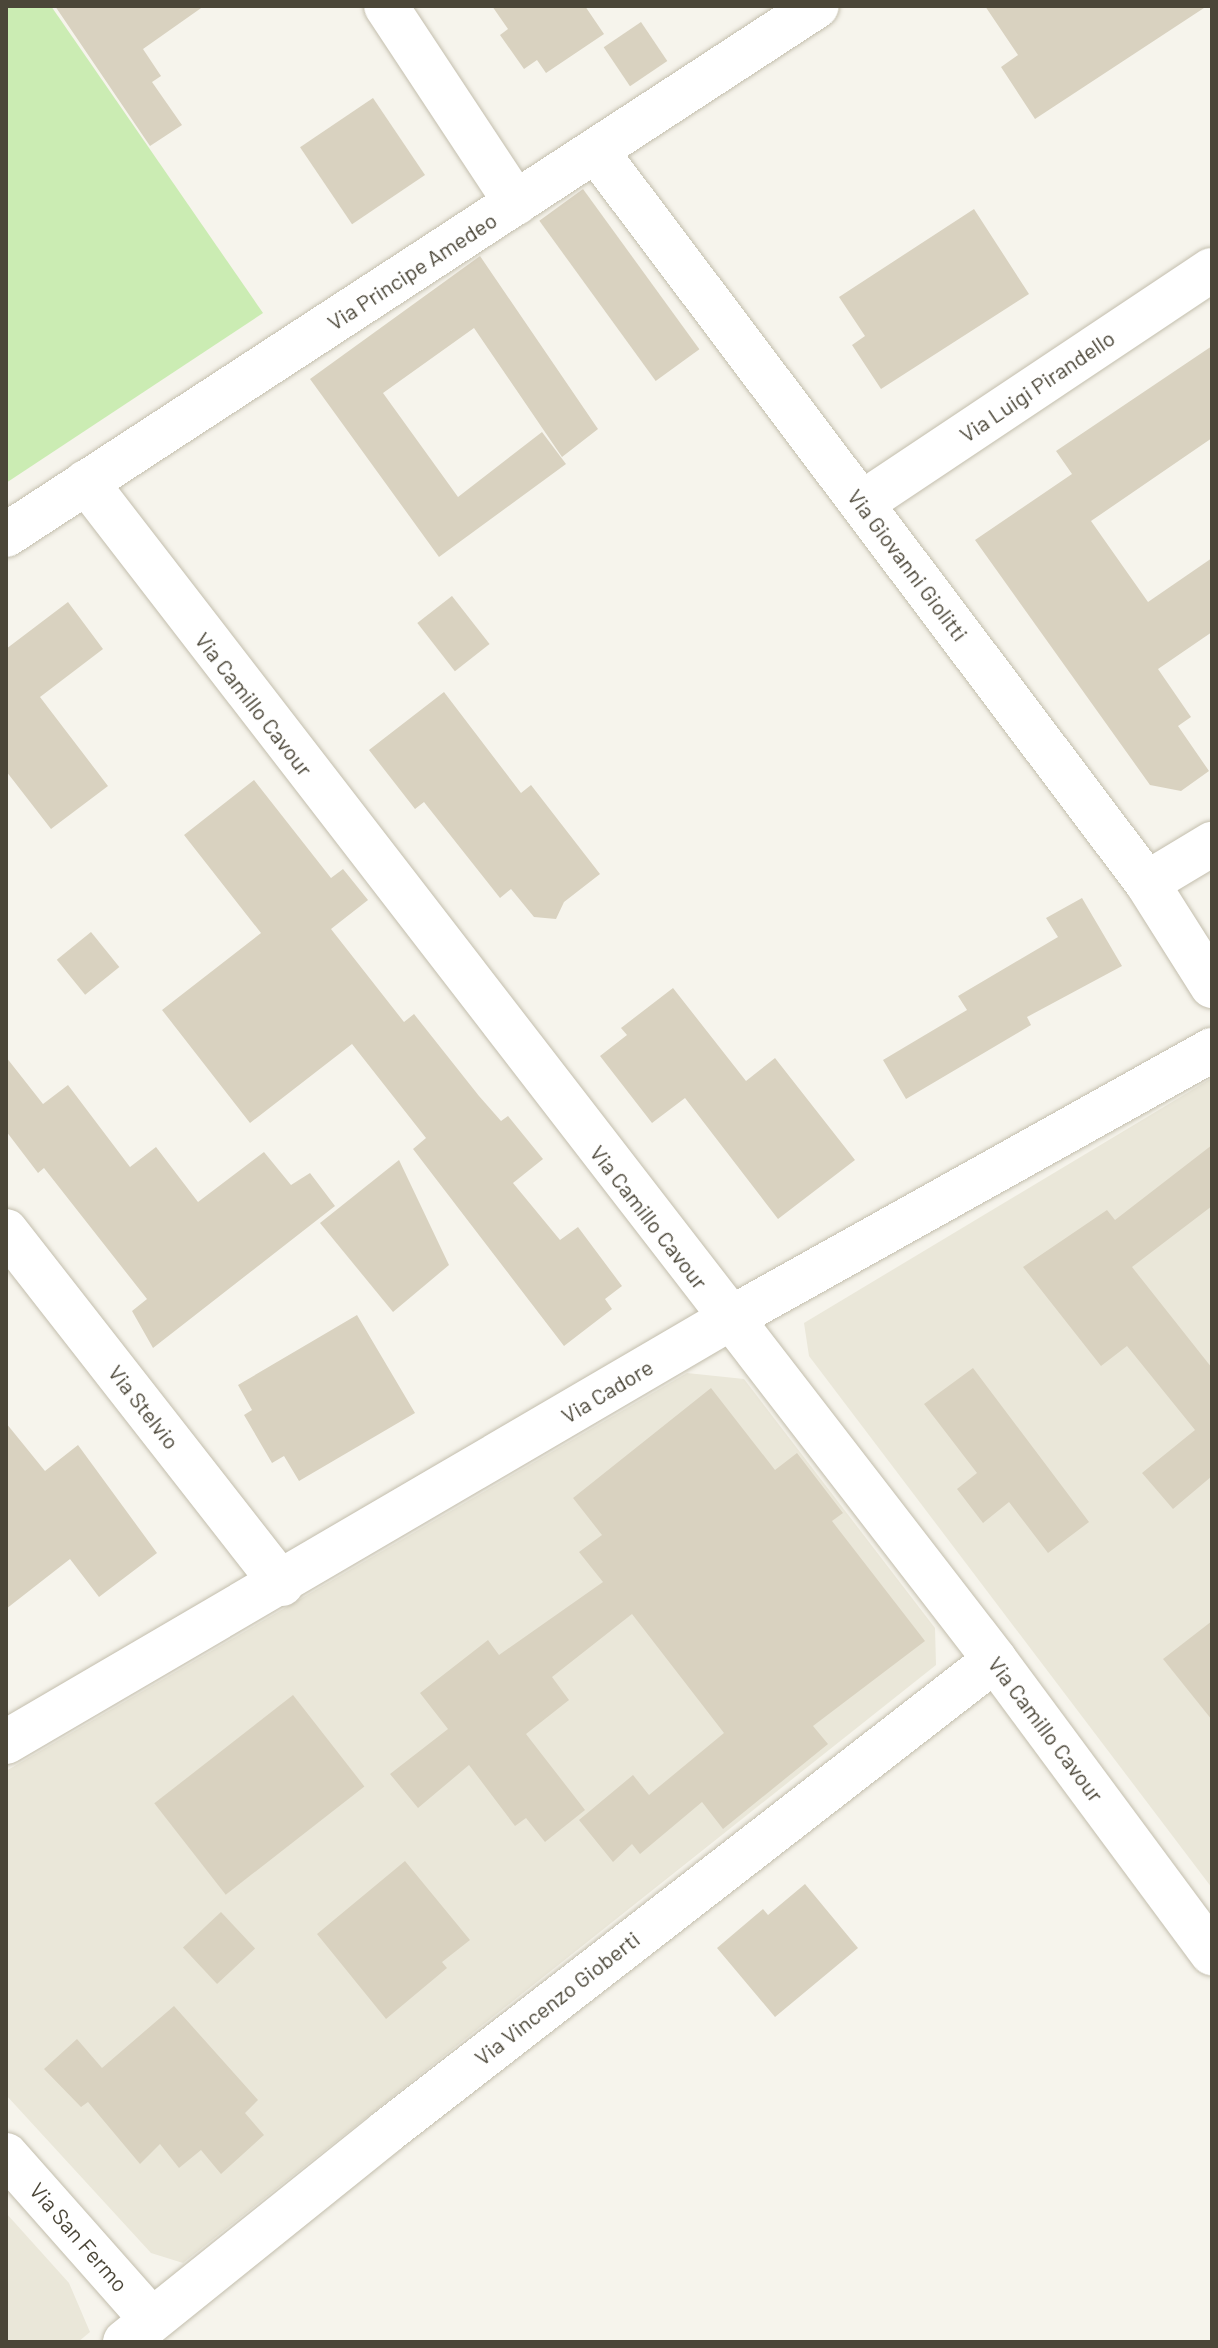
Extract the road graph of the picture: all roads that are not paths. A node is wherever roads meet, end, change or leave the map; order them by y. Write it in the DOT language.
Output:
graph roads {
  1 [pos="386,6"];
  2 [pos="817,6"];
  3 [pos="596,151"];
  4 [pos="516,203"];
  5 [pos="1212,270"];
  6 [pos="86,482"];
  7 [pos="862,503"];
  8 [pos="6,535"];
  9 [pos="1212,844"];
  10 [pos="1147,883"];
  11 [pos="1212,986"];
  12 [pos="1212,1050"];
  13 [pos="6,1231"];
  14 [pos="731,1318"];
  15 [pos="282,1584"];
  16 [pos="995,1660"];
  17 [pos="6,1742"];
  18 [pos="1212,1953"];
  19 [pos="6,2155"];
  20 [pos="138,2331"];
  1 -- 4 [label="street"];
  2 -- 3 [label="street, Via Principe Amedeo"];
  3 -- 4 [label="street, Via Principe Amedeo"];
  3 -- 7 [label="street, Via Giovanni Giolitti"];
  4 -- 6 [label="street, Via Principe Amedeo"];
  5 -- 7 [label="street, Via Luigi Pirandello"];
  6 -- 8 [label="street, Via Principe Amedeo"];
  6 -- 14 [label="street, Via Camillo Cavour"];
  7 -- 10 [label="street, Via Giovanni Giolitti"];
  9 -- 10 [label="street"];
  10 -- 11 [label="street, Via Giovanni Giolitti"];
  12 -- 14 [label="street, Via Cadore"];
  13 -- 15 [label="street, Via Stelvio"];
  14 -- 15 [label="street, Via Cadore"];
  14 -- 16 [label="street, Via Camillo Cavour"];
  15 -- 17 [label="street, Via Cadore"];
  16 -- 18 [label="street, Via Camillo Cavour"];
  16 -- 20 [label="street, Via Vincenzo Gioberti"];
  19 -- 20 [label="street, Via San Fermo"];
}
